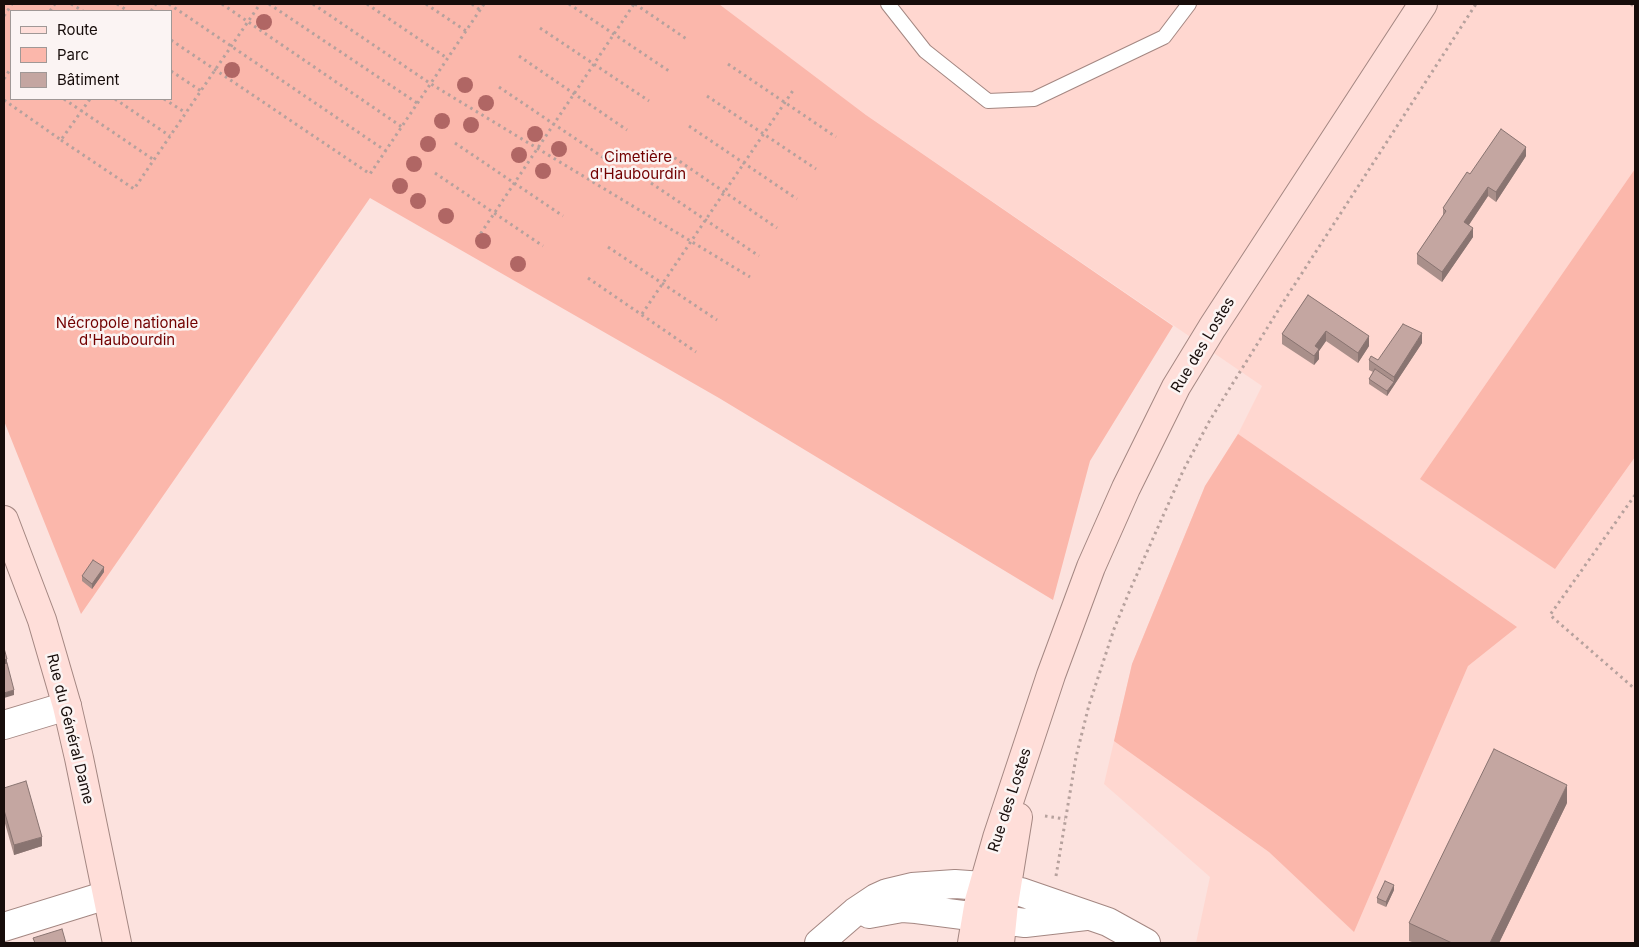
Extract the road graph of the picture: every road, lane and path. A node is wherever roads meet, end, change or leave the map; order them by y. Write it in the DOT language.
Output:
graph roads {
  1 [pos="12,4"];
  2 [pos="169,4"];
  3 [pos="222,4"];
  4 [pos="260,4"];
  5 [pos="269,4"];
  6 [pos="313,4"];
  7 [pos="367,4"];
  8 [pos="426,4"];
  9 [pos="472,4"];
  10 [pos="484,4"];
  11 [pos="569,4"];
  12 [pos="634,4"];
  13 [pos="888,4"];
  14 [pos="1189,4"];
  15 [pos="1423,4"];
  16 [pos="1476,4"];
  17 [pos="1632,4"];
  18 [pos="1635,7"];
  19 [pos="480,10"];
  20 [pos="4,16"];
  21 [pos="248,22"];
  22 [pos="540,28"];
  23 [pos="466,31"];
  24 [pos="614,34"];
  25 [pos="688,40"];
  26 [pos="172,41"];
  27 [pos="232,46"];
  28 [pos="519,56"];
  29 [pos="448,58"];
  30 [pos="593,64"];
  31 [pos="728,64"];
  32 [pos="215,70"];
  33 [pos="669,71"];
  34 [pos="172,72"];
  35 [pos="430,84"];
  36 [pos="498,87"];
  37 [pos="794,89"];
  38 [pos="201,91"];
  39 [pos="574,93"];
  40 [pos="708,96"];
  41 [pos="4,100"];
  42 [pos="66,100"];
  43 [pos="89,100"];
  44 [pos="116,100"];
  45 [pos="166,100"];
  46 [pos="649,101"];
  47 [pos="785,102"];
  48 [pos="417,103"];
  49 [pos="82,110"];
  50 [pos="186,113"];
  51 [pos="553,124"];
  52 [pos="689,126"];
  53 [pos="402,127"];
  54 [pos="627,130"];
  55 [pos="764,134"];
  56 [pos="170,136"];
  57 [pos="836,137"];
  58 [pos="61,140"];
  59 [pos="455,143"];
  60 [pos="537,148"];
  61 [pos="386,151"];
  62 [pos="669,154"];
  63 [pos="154,160"];
  64 [pos="607,160"];
  65 [pos="744,163"];
  66 [pos="816,169"];
  67 [pos="435,173"];
  68 [pos="514,183"];
  69 [pos="651,183"];
  70 [pos="724,192"];
  71 [pos="797,199"];
  72 [pos="494,213"];
  73 [pos="564,216"];
  74 [pos="706,220"];
  75 [pos="777,228"];
  76 [pos="477,239"];
  77 [pos="691,241"];
  78 [pos="543,246"];
  79 [pos="608,247"];
  80 [pos="759,256"];
  81 [pos="750,277"];
  82 [pos="588,278"];
  83 [pos="663,284"];
  84 [pos="642,314"];
  85 [pos="717,320"];
  86 [pos="696,352"];
  87 [pos="1635,495"];
  88 [pos="4,520"];
  89 [pos="1635,688"];
  90 [pos="67,706"];
  91 [pos="4,725"];
  92 [pos="995,887"];
  93 [pos="107,895"];
  94 [pos="1052,903"];
  95 [pos="1089,916"];
  96 [pos="840,926"];
  97 [pos="4,927"];
  98 [pos="988,931"];
  99 [pos="117,943"];
  100 [pos="819,943"];
  101 [pos="1146,943"];
  1 -- 20 [label="path"];
  2 -- 27 [label="path"];
  3 -- 21 [label="path"];
  4 -- 21 [label="path"];
  5 -- 48 [label="path"];
  6 -- 35 [label="path"];
  7 -- 29 [label="path"];
  8 -- 23 [label="path"];
  9 -- 19 [label="path"];
  10 -- 19 [label="path"];
  11 -- 24 [label="path"];
  12 -- 24 [label="path"];
  12 -- 25 [label="path"];
  13 -- 14 [label="lane"];
  15 -- 92 [label="main road, Rue des Lostes"];
  16 -- 94 [label="path"];
  17 -- 18 [label="path"];
  19 -- 23 [label="path"];
  21 -- 27 [label="path"];
  21 -- 53 [label="path"];
  22 -- 30 [label="path"];
  23 -- 29 [label="path"];
  24 -- 30 [label="path"];
  24 -- 33 [label="path"];
  26 -- 32 [label="path"];
  27 -- 32 [label="path"];
  27 -- 61 [label="path"];
  28 -- 39 [label="path"];
  29 -- 35 [label="path"];
  30 -- 39 [label="path"];
  30 -- 46 [label="path"];
  31 -- 47 [label="path"];
  32 -- 38 [label="path"];
  32 -- 61 [label="path"];
  34 -- 38 [label="path"];
  35 -- 48 [label="path"];
  35 -- 60 [label="path"];
  36 -- 51 [label="path"];
  37 -- 47 [label="path"];
  38 -- 50 [label="path"];
  39 -- 51 [label="path"];
  39 -- 54 [label="path"];
  40 -- 55 [label="path"];
  41 -- 58 [label="path"];
  42 -- 49 [label="path"];
  43 -- 49 [label="path"];
  44 -- 56 [label="path"];
  45 -- 50 [label="path"];
  47 -- 55 [label="path"];
  47 -- 57 [label="path"];
  48 -- 53 [label="path"];
  49 -- 58 [label="path"];
  49 -- 63 [label="path"];
  50 -- 56 [label="path"];
  51 -- 60 [label="path"];
  51 -- 64 [label="path"];
  52 -- 65 [label="path"];
  53 -- 61 [label="path"];
  55 -- 65 [label="path"];
  55 -- 66 [label="path"];
  56 -- 63 [label="path"];
  58 -- 63 [label="path"];
  59 -- 68 [label="path"];
  60 -- 68 [label="path"];
  60 -- 77 [label="path"];
  62 -- 70 [label="path"];
  65 -- 70 [label="path"];
  65 -- 71 [label="path"];
  67 -- 72 [label="path"];
  68 -- 72 [label="path"];
  68 -- 73 [label="path"];
  69 -- 74 [label="path"];
  70 -- 74 [label="path"];
  70 -- 75 [label="path"];
  72 -- 76 [label="path"];
  72 -- 78 [label="path"];
  74 -- 77 [label="path"];
  74 -- 80 [label="path"];
  77 -- 81 [label="path"];
  77 -- 83 [label="path"];
  79 -- 83 [label="path"];
  82 -- 84 [label="path"];
  83 -- 84 [label="path"];
  83 -- 85 [label="path"];
  84 -- 86 [label="path"];
  87 -- 89 [label="path"];
  88 -- 90 [label="main road, Rue du Général Dame"];
  90 -- 91 [label="street"];
  90 -- 93 [label="main road, Rue du Général Dame"];
  92 -- 94 [label="street"];
  92 -- 96 [label="street"];
  92 -- 98 [label="main road, Rue des Lostes"];
  93 -- 97 [label="street"];
  93 -- 99 [label="main road, Rue du Général Dame"];
  94 -- 95 [label="street"];
  95 -- 98 [label="street"];
  95 -- 101 [label="street"];
  96 -- 98 [label="street"];
  96 -- 100 [label="street"];
}
